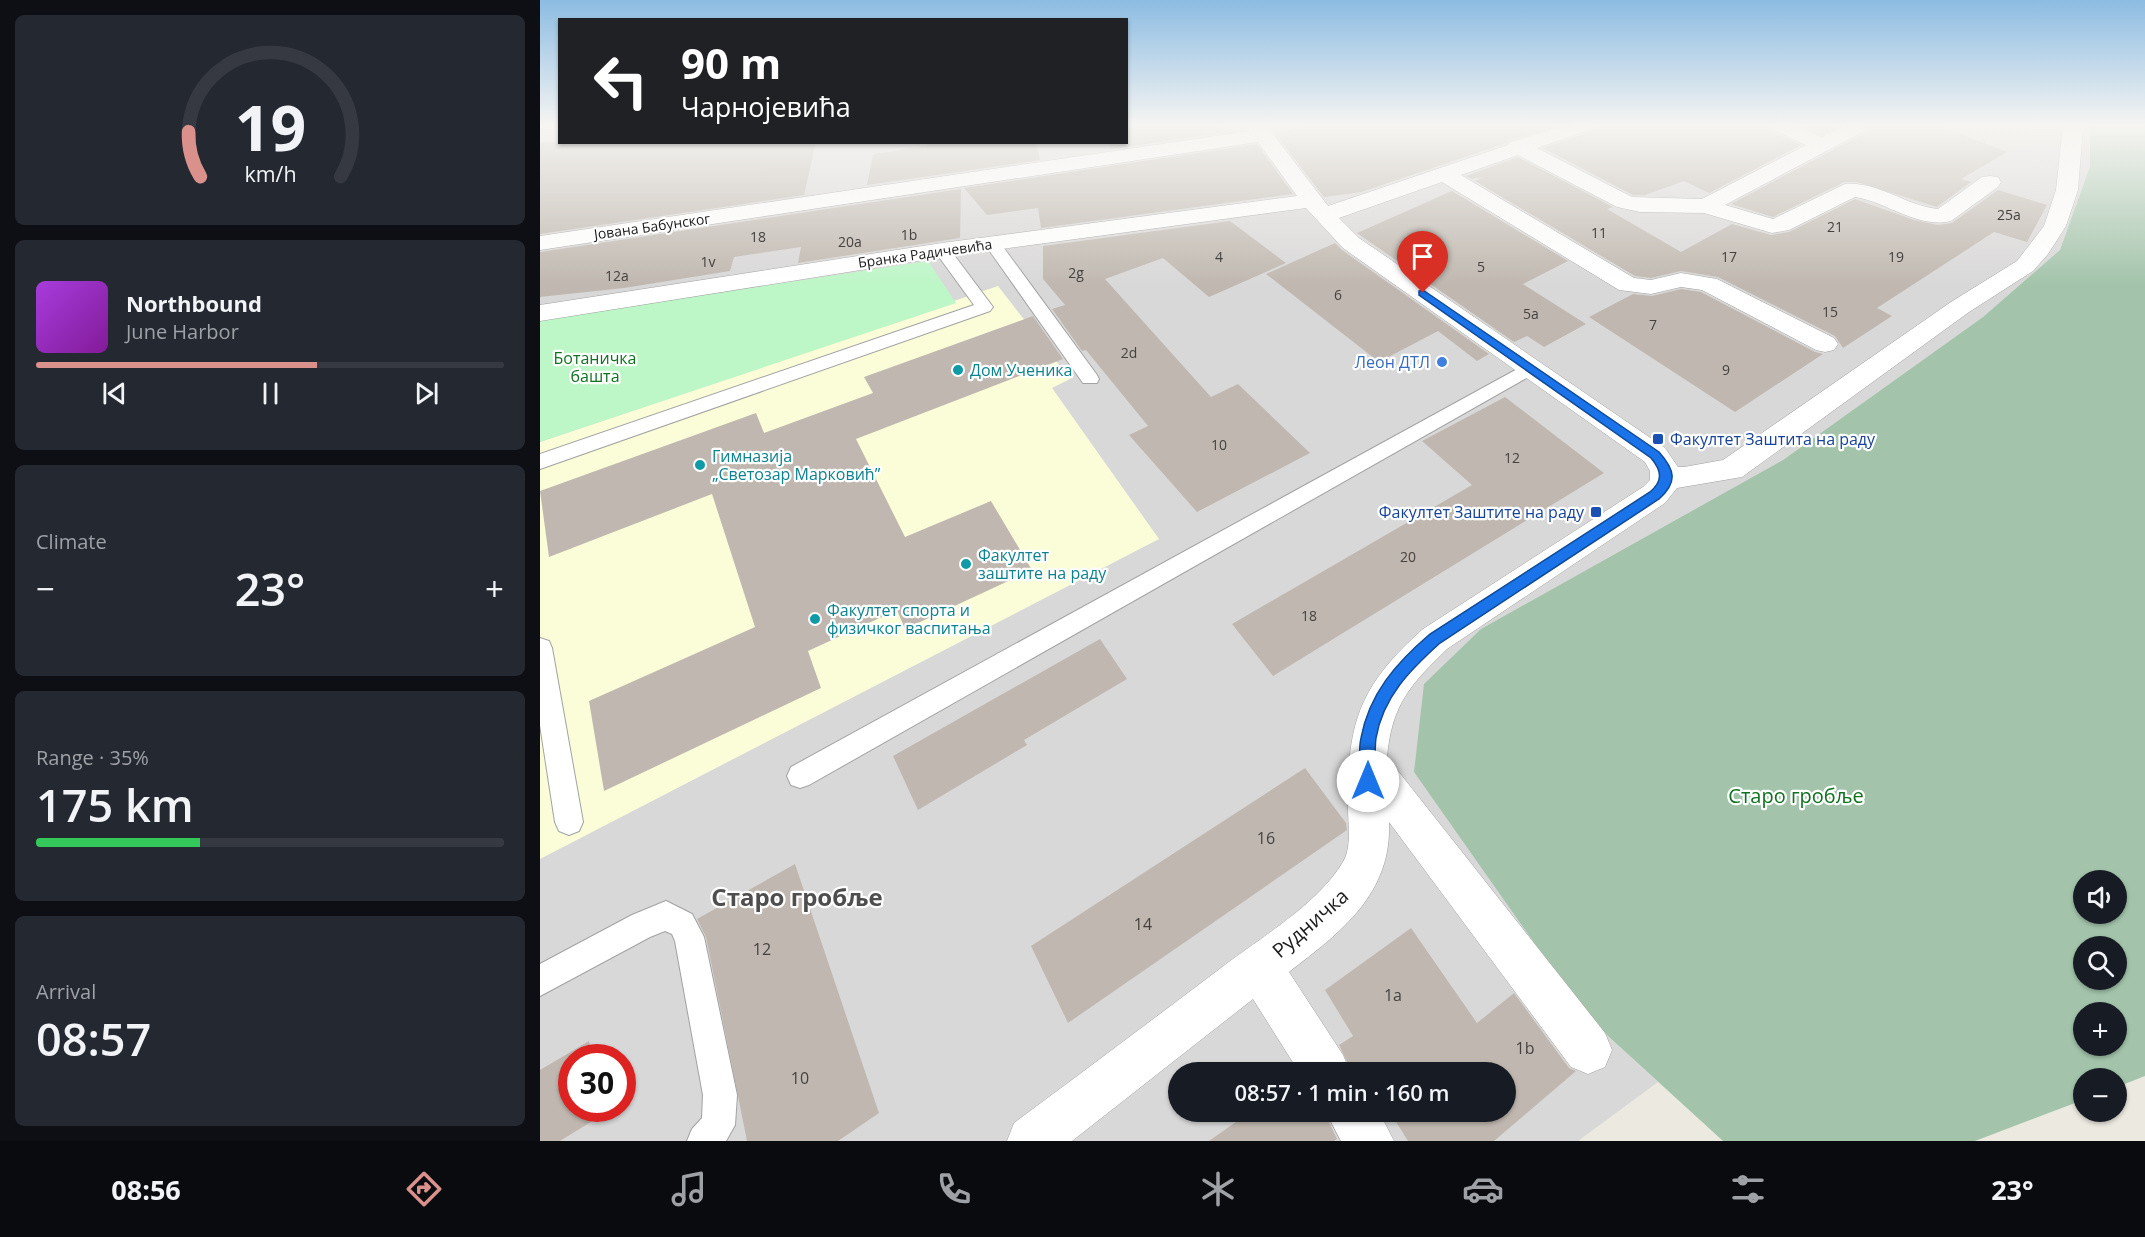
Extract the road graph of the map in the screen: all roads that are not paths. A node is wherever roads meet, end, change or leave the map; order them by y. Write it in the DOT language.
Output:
graph roads {
  1 [pos="971,179"];
  2 [pos="1297,179"];
  3 [pos="1420,179"];
  4 [pos="1452,179"];
  5 [pos="1581,179"];
  6 [pos="1757,179"];
  7 [pos="2068,179"];
  8 [pos="1990,182"];
  9 [pos="1706,206"];
  10 [pos="1318,208"];
  11 [pos="540,243"];
  12 [pos="992,243"];
  13 [pos="942,250"];
  14 [pos="540,313"];
  15 [pos="1825,344"];
  16 [pos="1530,368"];
  17 [pos="1090,379"];
  18 [pos="540,462"];
  19 [pos="1661,466"];
  20 [pos="540,648"];
  21 [pos="1368,763"];
  22 [pos="800,776"];
  23 [pos="569,822"];
  24 [pos="1259,967"];
  25 [pos="540,981"];
  26 [pos="1588,1050"];
  27 [pos="1320,1062"];
  28 [pos="1358,1122"];
  29 [pos="704,1141"];
  30 [pos="1032,1141"];
  31 [pos="1370,1141"];
  1 -- 11 [label="street, Јована Бабунског"];
  2 -- 10 [label="street"];
  3 -- 10 [label="street, Бранка Радичевића"];
  4 -- 15 [label="street"];
  5 -- 9 [label="street"];
  6 -- 9 [label="street"];
  7 -- 19 [label="street"];
  8 -- 9 [label="street"];
  10 -- 12 [label="street, Бранка Радичевића"];
  10 -- 16 [label="street"];
  12 -- 13 [label="street, Бранка Радичевића"];
  12 -- 17 [label="lane"];
  13 -- 14 [label="street, Бранка Радичевића"];
  13 -- 18 [label="lane"];
  16 -- 19 [label="street"];
  16 -- 22 [label="lane"];
  19 -- 21 [label="street, Рудничка"];
  20 -- 23 [label="lane"];
  21 -- 24 [label="street, Рудничка"];
  21 -- 26 [label="street"];
  24 -- 27 [label="street"];
  24 -- 30 [label="street, Рудничка"];
  25 -- 29 [label="lane"];
  28 -- 31 [label="street"];
}
